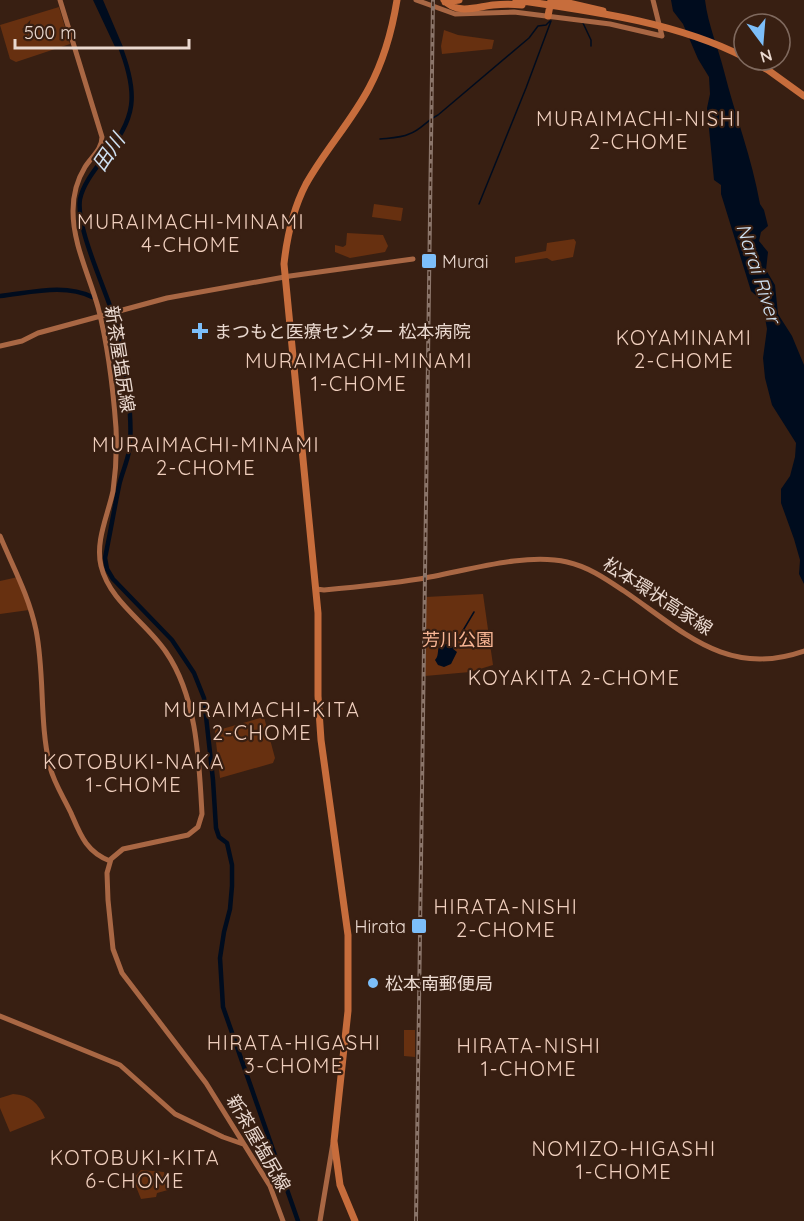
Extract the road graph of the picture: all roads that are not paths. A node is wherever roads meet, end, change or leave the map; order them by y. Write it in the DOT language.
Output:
graph roads {
  1 [pos="60,0"];
  2 [pos="395,0"];
  3 [pos="416,0"];
  4 [pos="459,0"];
  5 [pos="516,0"];
  6 [pos="653,0"];
  7 [pos="427,2"];
  8 [pos="552,3"];
  9 [pos="442,5"];
  10 [pos="548,16"];
  11 [pos="656,24"];
  12 [pos="722,45"];
  13 [pos="732,48"];
  14 [pos="732,50"];
  15 [pos="769,72"];
  16 [pos="776,72"];
  17 [pos="804,91"];
  18 [pos="804,96"];
  19 [pos="413,259"];
  20 [pos="285,277"];
  21 [pos="101,315"];
  22 [pos="0,346"];
  23 [pos="0,536"];
  24 [pos="316,589"];
  25 [pos="804,651"];
  26 [pos="110,861"];
  27 [pos="0,1016"];
  28 [pos="334,1141"];
  29 [pos="243,1144"];
  30 [pos="283,1221"];
  31 [pos="320,1221"];
  32 [pos="355,1221"];
  1 -- 21 [label="main road, 新茶屋塩尻線"];
  2 -- 20 [label="highway"];
  3 -- 7 [label="main road"];
  4 -- 9 [label="highway"];
  5 -- 8 [label="highway"];
  6 -- 10 [label="main road"];
  7 -- 9 [label="main road"];
  8 -- 9 [label="highway"];
  8 -- 10 [label="highway"];
  8 -- 11 [label="highway"];
  8 -- 11 [label="highway"];
  9 -- 10 [label="main road"];
  11 -- 12 [label="highway"];
  12 -- 13 [label="highway"];
  12 -- 14 [label="highway"];
  15 -- 18 [label="highway"];
  16 -- 17 [label="highway"];
  19 -- 20 [label="main road"];
  20 -- 21 [label="main road"];
  20 -- 24 [label="highway"];
  21 -- 22 [label="main road"];
  21 -- 26 [label="main road, 新茶屋塩尻線"];
  23 -- 26 [label="main road"];
  24 -- 25 [label="main road, 松本環状高家線"];
  24 -- 28 [label="highway"];
  26 -- 29 [label="main road, 新茶屋塩尻線"];
  27 -- 29 [label="main road"];
  28 -- 31 [label="main road"];
  28 -- 32 [label="highway"];
  29 -- 30 [label="main road, 新茶屋塩尻線"];
}
